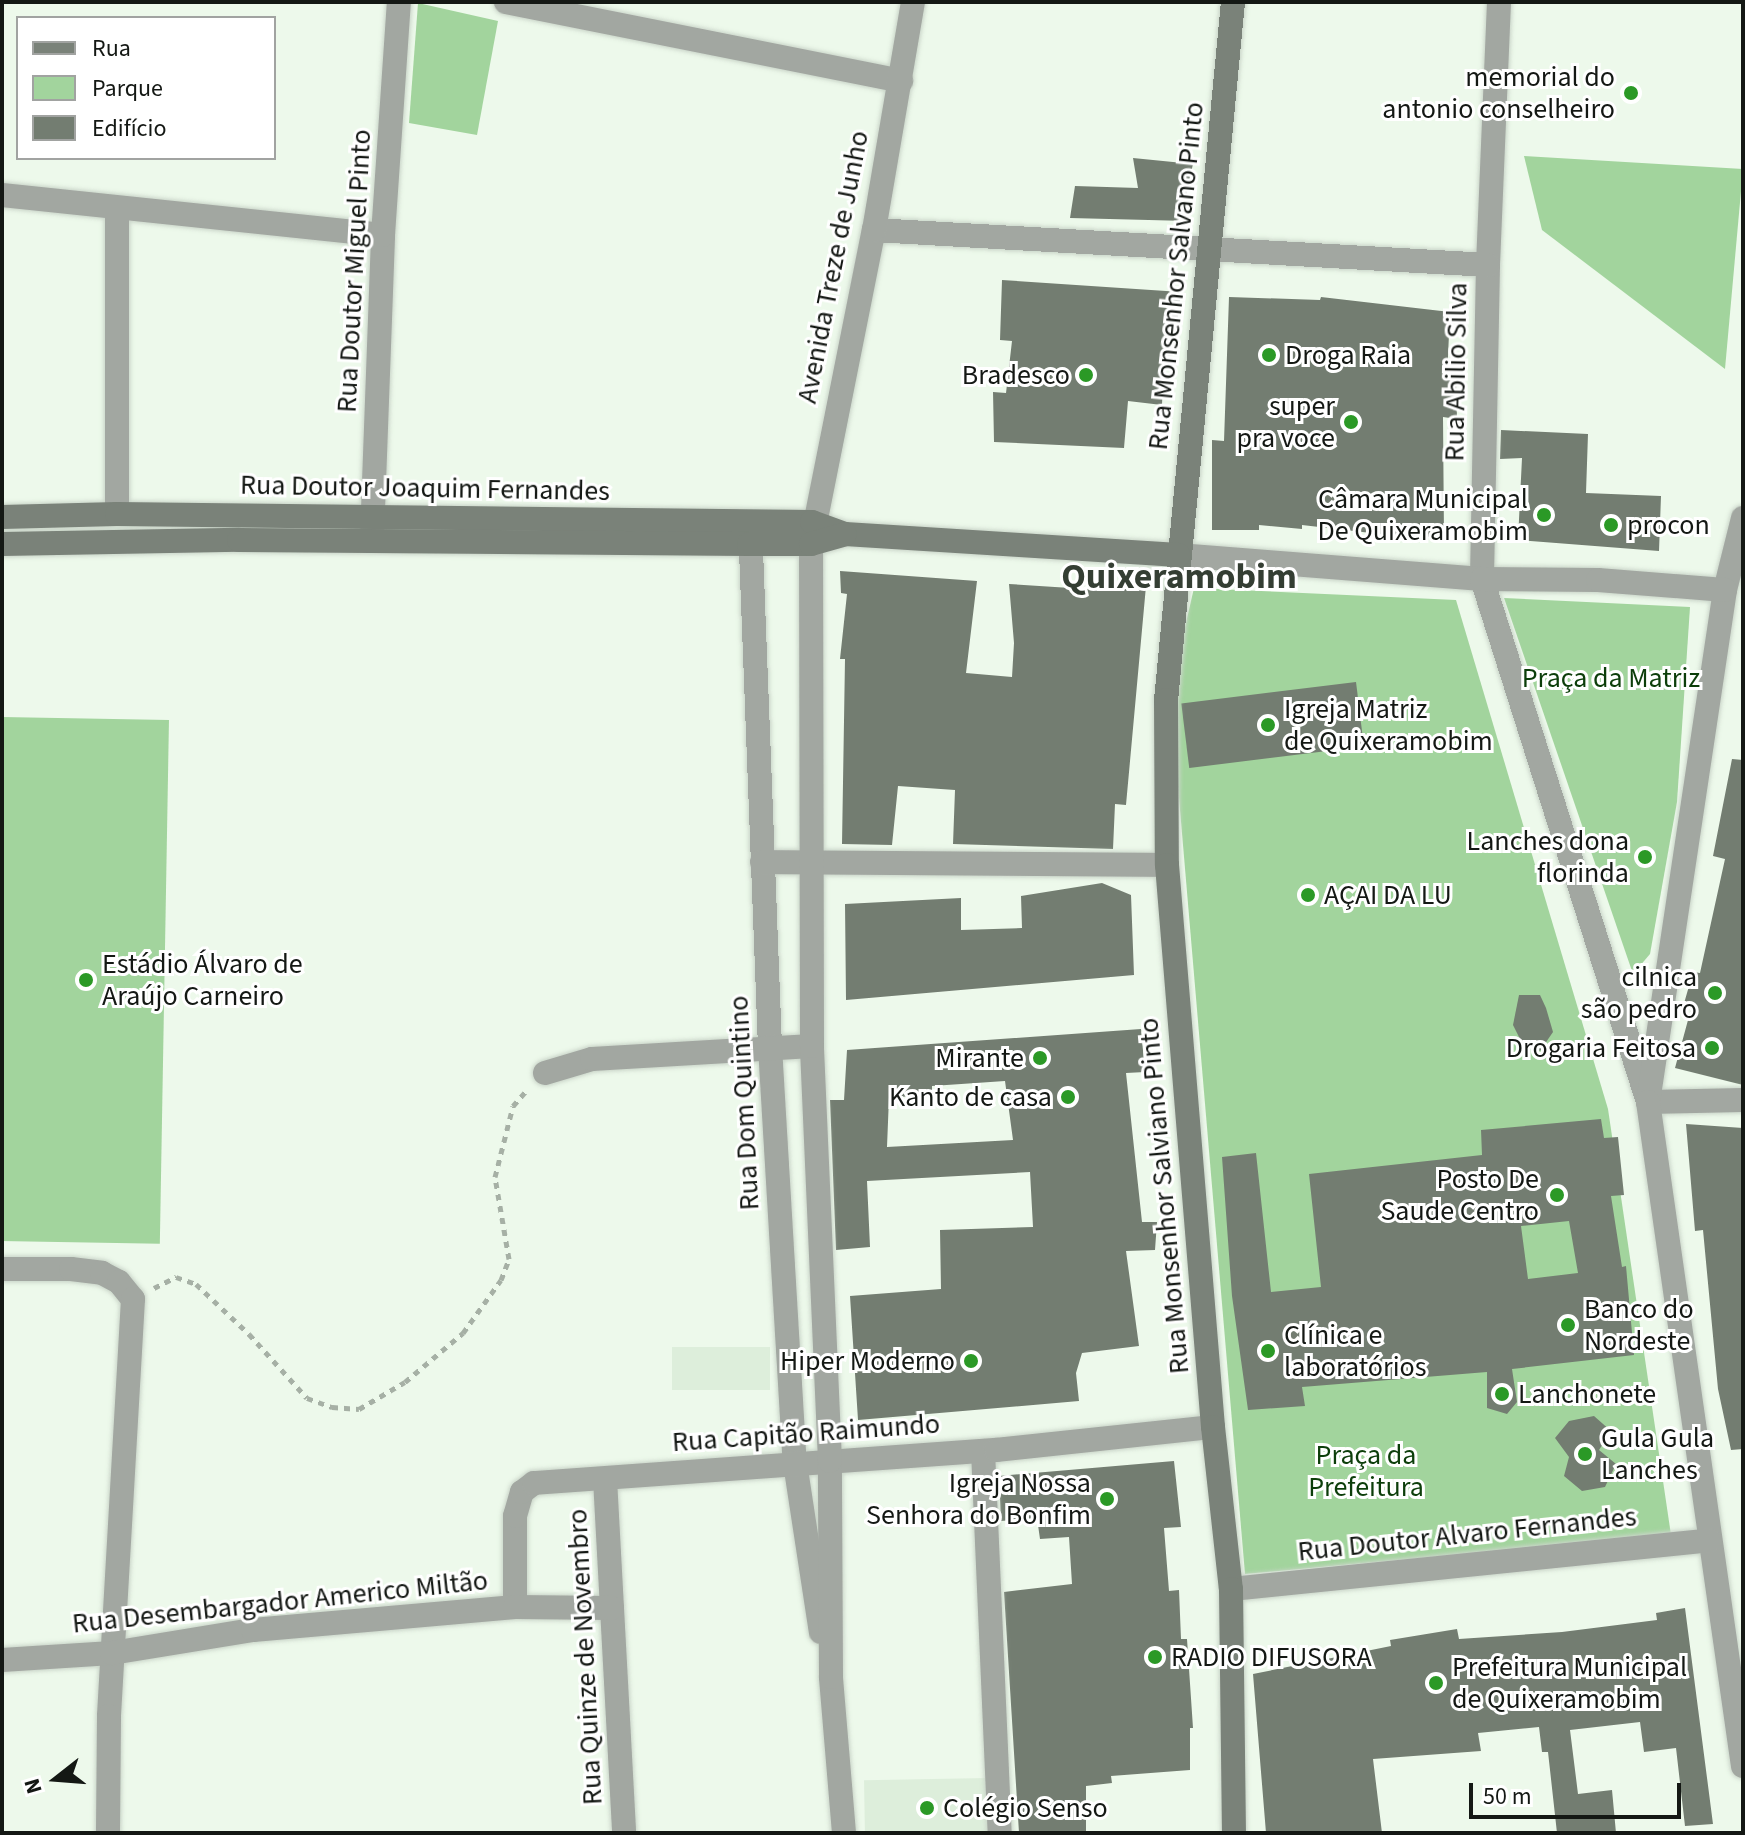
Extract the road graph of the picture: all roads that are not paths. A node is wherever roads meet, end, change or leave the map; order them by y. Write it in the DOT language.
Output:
graph roads {
  1 [pos="399,2"];
  2 [pos="506,2"];
  3 [pos="913,2"];
  4 [pos="1233,2"];
  5 [pos="1499,2"];
  6 [pos="901,81"];
  7 [pos="2,195"];
  8 [pos="117,208"];
  9 [pos="874,230"];
  10 [pos="383,235"];
  11 [pos="1209,248"];
  12 [pos="1488,265"];
  13 [pos="117,514"];
  14 [pos="2,517"];
  15 [pos="373,518"];
  16 [pos="1743,518"];
  17 [pos="750,533"];
  18 [pos="812,533"];
  19 [pos="2,544"];
  20 [pos="372,544"];
  21 [pos="1178,555"];
  22 [pos="1482,579"];
  23 [pos="1725,590"];
  24 [pos="810,861"];
  25 [pos="762,862"];
  26 [pos="1167,865"];
  27 [pos="812,1046"];
  28 [pos="770,1047"];
  29 [pos="545,1073"];
  30 [pos="1743,1100"];
  31 [pos="1648,1102"];
  32 [pos="2,1269"];
  33 [pos="1213,1427"];
  34 [pos="983,1451"];
  35 [pos="830,1461"];
  36 [pos="795,1463"];
  37 [pos="605,1479"];
  38 [pos="1710,1540"];
  39 [pos="1231,1589"];
  40 [pos="515,1607"];
  41 [pos="612,1608"];
  42 [pos="112,1653"];
  43 [pos="2,1660"];
  44 [pos="831,1677"];
  45 [pos="1743,1766"];
  46 [pos="108,1833"];
  47 [pos="624,1833"];
  48 [pos="844,1833"];
  49 [pos="1000,1833"];
  50 [pos="1234,1833"];
  1 -- 10 [label="street, Rua Doutor Miguel Pinto"];
  2 -- 6 [label="street"];
  3 -- 6 [label="street, Avenida Treze de Junho"];
  4 -- 11 [label="street, Rua Monsenhor Salvano Pinto"];
  5 -- 12 [label="street, Rua Abilio Silva"];
  6 -- 9 [label="street, Avenida Treze de Junho"];
  7 -- 8 [label="street"];
  8 -- 10 [label="street"];
  8 -- 13 [label="street"];
  9 -- 11 [label="street"];
  9 -- 18 [label="street, Avenida Treze de Junho"];
  10 -- 15 [label="street, Rua Doutor Miguel Pinto"];
  11 -- 12 [label="street"];
  11 -- 21 [label="street, Rua Monsenhor Salvano Pinto"];
  12 -- 22 [label="street, Rua Abilio Silva"];
  13 -- 14 [label="street, Rua Doutor Joaquim Fernandes"];
  13 -- 15 [label="street, Rua Doutor Joaquim Fernandes"];
  15 -- 17 [label="street, Rua Doutor Joaquim Fernandes"];
  15 -- 20 [label="street, Rua Doutor Miguel Pinto"];
  16 -- 23 [label="street"];
  17 -- 18 [label="street, Rua Doutor Joaquim Fernandes"];
  17 -- 20 [label="street, Rua Doutor Joaquim Fernandes"];
  17 -- 25 [label="street, Rua Dom Quintino"];
  18 -- 21 [label="street, Rua Doutor Joaquim Fernandes"];
  18 -- 24 [label="street, Rua Dom Quintino"];
  19 -- 20 [label="street, Rua Doutor Joaquim Fernandes"];
  21 -- 22 [label="street"];
  21 -- 26 [label="street, Rua Monsenhor Salviano Pinto"];
  22 -- 23 [label="street"];
  22 -- 31 [label="street, Rua Abilio Silva"];
  23 -- 31 [label="street"];
  24 -- 25 [label="street"];
  24 -- 26 [label="street"];
  24 -- 27 [label="street, Rua Dom Quintino"];
  25 -- 28 [label="street, Rua Dom Quintino"];
  26 -- 33 [label="street, Rua Monsenhor Salviano Pinto"];
  27 -- 28 [label="street"];
  27 -- 35 [label="street, Rua Dom Quintino"];
  28 -- 29 [label="street"];
  28 -- 36 [label="street, Rua Dom Quintino"];
  30 -- 31 [label="street"];
  31 -- 38 [label="street"];
  32 -- 42 [label="street"];
  33 -- 34 [label="street, Rua Capitão Raimundo"];
  33 -- 39 [label="street, Rua Monsenhor Salviano Pinto"];
  34 -- 35 [label="street, Rua Capitão Raimundo"];
  34 -- 49 [label="street"];
  35 -- 36 [label="street, Rua Capitão Raimundo"];
  35 -- 44 [label="street, Rua Dom Quintino"];
  36 -- 37 [label="street, Rua Capitão Raimundo"];
  36 -- 44 [label="street, Rua Dom Quintino"];
  37 -- 40 [label="street, Rua Capitão Raimundo"];
  37 -- 41 [label="street, Rua Quinze de Novembro"];
  38 -- 39 [label="street, Rua Doutor Alvaro Fernandes"];
  38 -- 45 [label="street"];
  39 -- 50 [label="street, Rua Monsenhor Salviano Pinto"];
  40 -- 41 [label="street, Rua Desembargador Americo Miltão"];
  40 -- 42 [label="street, Rua Desembargador Americo Miltão"];
  41 -- 47 [label="street, Rua Quinze de Novembro"];
  42 -- 43 [label="street, Rua Desembargador Americo Miltão"];
  42 -- 46 [label="street"];
  44 -- 48 [label="street, Rua Dom Quintino"];
}
